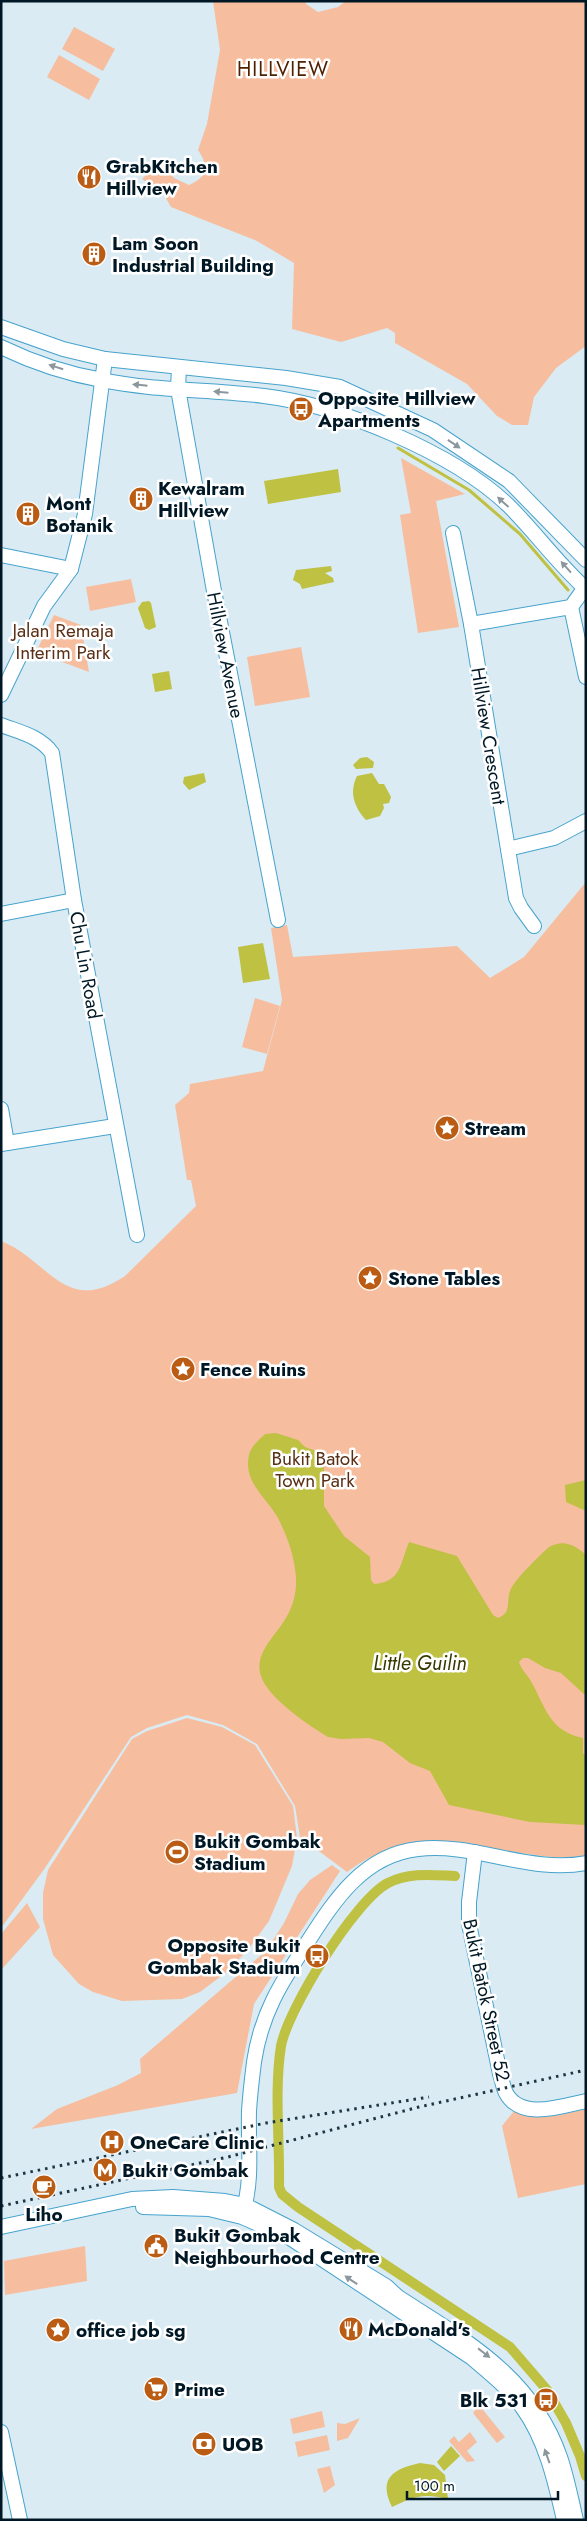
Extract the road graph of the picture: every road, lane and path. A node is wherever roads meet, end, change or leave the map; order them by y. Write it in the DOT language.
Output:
graph roads {
  1 [pos="1,327"];
  2 [pos="1,347"];
  3 [pos="105,359"];
  4 [pos="179,367"];
  5 [pos="102,381"];
  6 [pos="178,389"];
  7 [pos="453,533"];
  8 [pos="1,555"];
  9 [pos="583,557"];
  10 [pos="586,567"];
  11 [pos="71,568"];
  12 [pos="585,588"];
  13 [pos="571,607"];
  14 [pos="471,624"];
  15 [pos="586,678"];
  16 [pos="1,695"];
  17 [pos="1,725"];
  18 [pos="586,821"];
  19 [pos="508,849"];
  20 [pos="74,900"];
  21 [pos="1,914"];
  22 [pos="278,920"];
  23 [pos="534,926"];
  24 [pos="1,1109"];
  25 [pos="116,1126"];
  26 [pos="4,1144"];
  27 [pos="137,1235"];
  28 [pos="479,1857"];
  29 [pos="586,1863"];
  30 [pos="586,1871"];
  31 [pos="586,2093"];
  32 [pos="586,2101"];
  33 [pos="247,2213"];
  34 [pos="1,2227"];
  35 [pos="1,2236"];
  36 [pos="1,2432"];
  37 [pos="20,2520"];
  38 [pos="564,2520"];
  39 [pos="576,2520"];
  1 -- 3 [label="street"];
  5 -- 2 [label="street, one-way"];
  3 -- 4 [label="street"];
  3 -- 5 [label="street"];
  4 -- 6 [label="street, Hillview Avenue"];
  4 -- 9 [label="street, one-way"];
  6 -- 5 [label="street, one-way"];
  5 -- 11 [label="street"];
  12 -- 6 [label="street, one-way"];
  6 -- 22 [label="street, Hillview Avenue"];
  7 -- 14 [label="street, Hillview Crescent"];
  8 -- 11 [label="street"];
  9 -- 10 [label="street"];
  11 -- 16 [label="street"];
  12 -- 13 [label="street"];
  13 -- 14 [label="street"];
  13 -- 15 [label="street"];
  14 -- 19 [label="street, Hillview Crescent"];
  17 -- 20 [label="street, Chu Lin Road"];
  18 -- 19 [label="street"];
  19 -- 23 [label="street, Hillview Crescent"];
  20 -- 21 [label="street"];
  20 -- 25 [label="street, Chu Lin Road"];
  24 -- 26 [label="street"];
  25 -- 26 [label="street"];
  25 -- 27 [label="street, Chu Lin Road"];
  28 -- 29 [label="street"];
  28 -- 30 [label="street"];
  28 -- 31 [label="street, Bukit Batok Street 52"];
  28 -- 32 [label="street, Bukit Batok Street 52"];
  28 -- 33 [label="street"];
  33 -- 34 [label="street"];
  33 -- 35 [label="street"];
  38 -- 33 [label="street, one-way"];
  33 -- 39 [label="street, one-way"];
  36 -- 37 [label="street"];
}
